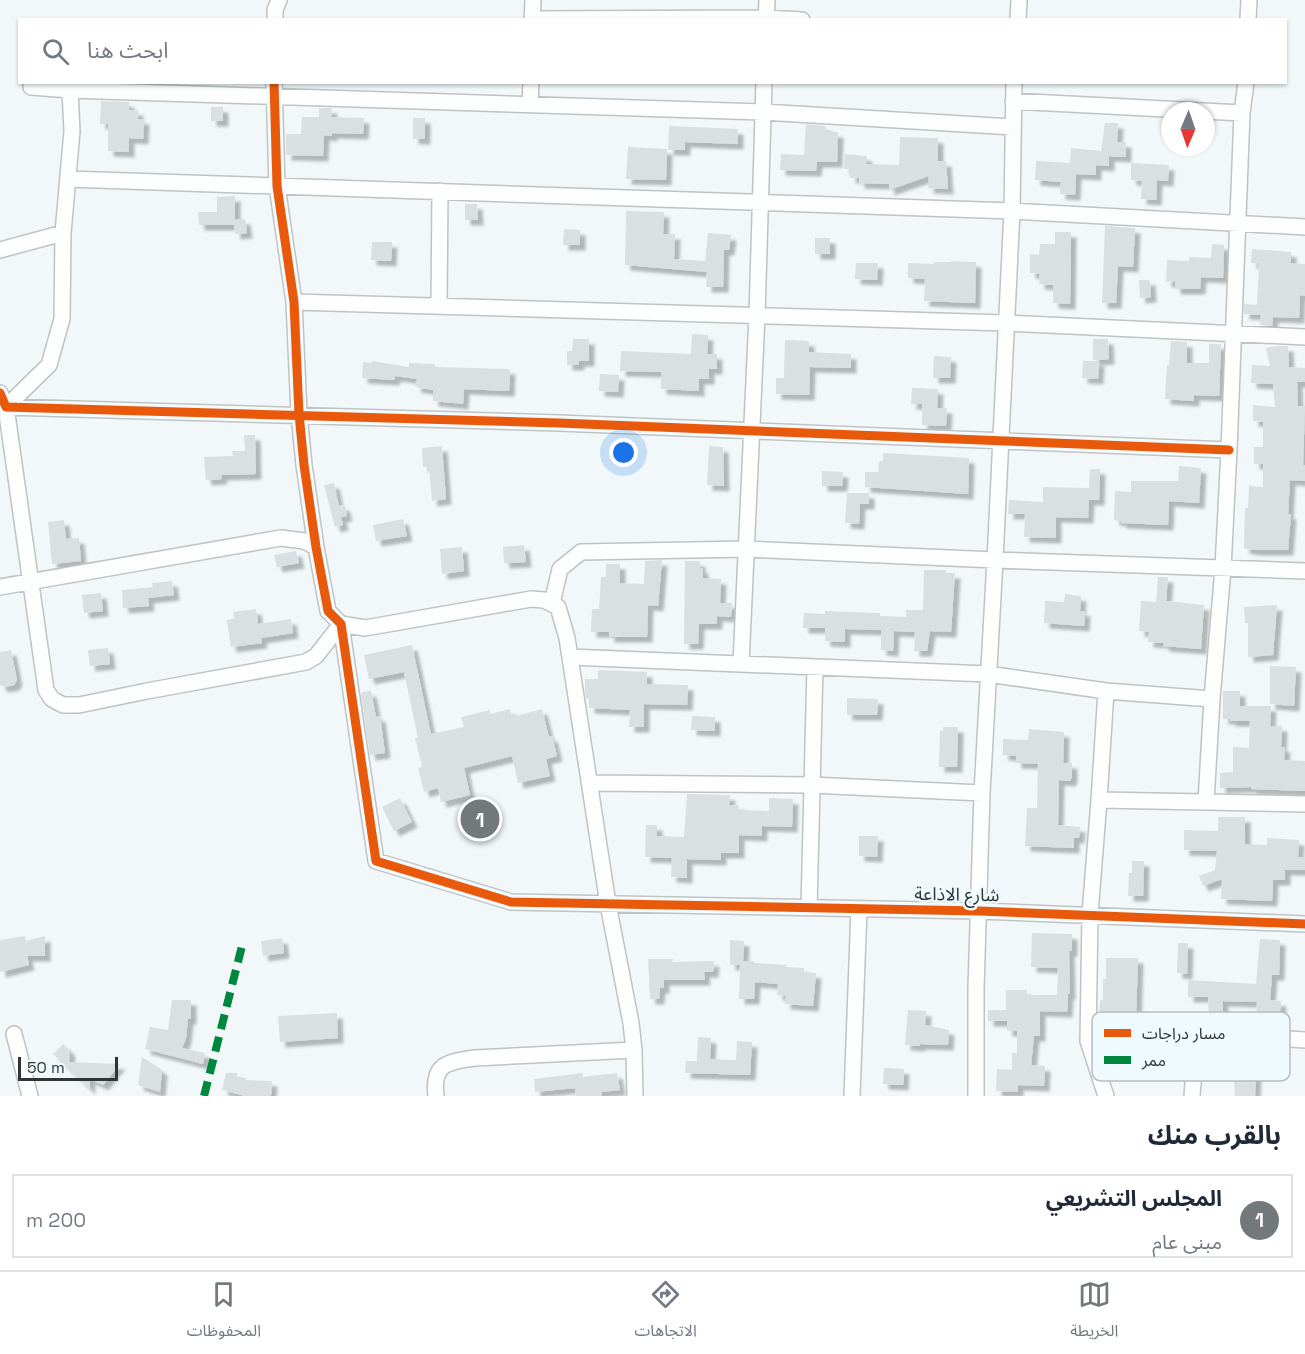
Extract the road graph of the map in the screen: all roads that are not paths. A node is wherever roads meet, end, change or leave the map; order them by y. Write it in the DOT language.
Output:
graph roads {
  1 [pos="279,0"];
  2 [pos="533,0"];
  3 [pos="767,0"];
  4 [pos="1019,0"];
  5 [pos="1249,0"];
  6 [pos="275,18"];
  7 [pos="532,18"];
  8 [pos="766,18"];
  9 [pos="1018,18"];
  10 [pos="1248,18"];
  11 [pos="531,84"];
  12 [pos="764,84"];
  13 [pos="1014,84"];
  14 [pos="1246,84"];
  15 [pos="31,87"];
  16 [pos="70,90"];
  17 [pos="273,90"];
  18 [pos="1013,101"];
  19 [pos="530,105"];
  20 [pos="764,112"];
  21 [pos="1242,113"];
  22 [pos="1012,127"];
  23 [pos="68,179"];
  24 [pos="277,186"];
  25 [pos="440,191"];
  26 [pos="761,202"];
  27 [pos="1012,212"];
  28 [pos="1239,223"];
  29 [pos="1305,227"];
  30 [pos="63,233"];
  31 [pos="0,250"];
  32 [pos="294,302"];
  33 [pos="439,306"];
  34 [pos="758,315"];
  35 [pos="1006,322"];
  36 [pos="1234,334"];
  37 [pos="1305,337"];
  38 [pos="3,400"];
  39 [pos="299,414"];
  40 [pos="751,430"];
  41 [pos="1001,440"];
  42 [pos="1229,450"];
  43 [pos="316,547"];
  44 [pos="746,549"];
  45 [pos="995,560"];
  46 [pos="1223,568"];
  47 [pos="1305,571"];
  48 [pos="30,582"];
  49 [pos="0,587"];
  50 [pos="552,603"];
  51 [pos="341,624"];
  52 [pos="570,657"];
  53 [pos="741,664"];
  54 [pos="816,667"];
  55 [pos="988,674"];
  56 [pos="1106,692"];
  57 [pos="1212,699"];
  58 [pos="589,783"];
  59 [pos="811,785"];
  60 [pos="982,793"];
  61 [pos="1099,800"];
  62 [pos="1206,802"];
  63 [pos="1305,804"];
  64 [pos="608,904"];
  65 [pos="809,908"];
  66 [pos="859,909"];
  67 [pos="979,911"];
  68 [pos="1090,914"];
  69 [pos="1305,924"];
  70 [pos="14,1034"];
  71 [pos="1290,1039"];
  72 [pos="1305,1040"];
  73 [pos="634,1050"];
  74 [pos="1092,1051"];
  75 [pos="1101,1081"];
  76 [pos="1193,1081"];
  77 [pos="30,1096"];
  78 [pos="436,1096"];
  79 [pos="635,1096"];
  80 [pos="852,1096"];
  81 [pos="976,1096"];
  82 [pos="1106,1096"];
  83 [pos="1192,1096"];
  1 -- 6 [label="street"];
  2 -- 7 [label="street"];
  3 -- 8 [label="street"];
  4 -- 9 [label="street"];
  5 -- 10 [label="street"];
  11 -- 19 [label="street"];
  12 -- 20 [label="street"];
  13 -- 18 [label="street"];
  14 -- 21 [label="street"];
  15 -- 16 [label="street"];
  16 -- 17 [label="street"];
  16 -- 23 [label="street"];
  17 -- 19 [label="street"];
  17 -- 24 [label="street"];
  18 -- 21 [label="street"];
  18 -- 22 [label="street"];
  19 -- 20 [label="street"];
  20 -- 22 [label="street"];
  20 -- 26 [label="street"];
  21 -- 28 [label="street"];
  22 -- 27 [label="street"];
  23 -- 24 [label="street"];
  23 -- 30 [label="street"];
  24 -- 25 [label="street"];
  24 -- 32 [label="street"];
  25 -- 26 [label="street"];
  25 -- 33 [label="street"];
  26 -- 27 [label="street"];
  26 -- 34 [label="street"];
  27 -- 28 [label="street"];
  27 -- 35 [label="street"];
  28 -- 29 [label="street"];
  28 -- 36 [label="street"];
  30 -- 31 [label="street"];
  30 -- 38 [label="street"];
  32 -- 33 [label="street"];
  32 -- 39 [label="street"];
  33 -- 34 [label="street"];
  34 -- 35 [label="street"];
  34 -- 40 [label="street"];
  35 -- 36 [label="street"];
  35 -- 41 [label="street"];
  36 -- 37 [label="street"];
  36 -- 42 [label="street"];
  38 -- 39 [label="street"];
  38 -- 48 [label="street"];
  39 -- 40 [label="street"];
  39 -- 43 [label="street"];
  40 -- 41 [label="street"];
  40 -- 44 [label="street"];
  41 -- 42 [label="street"];
  41 -- 45 [label="street"];
  42 -- 46 [label="street"];
  43 -- 48 [label="street"];
  43 -- 51 [label="street"];
  44 -- 45 [label="street"];
  44 -- 50 [label="street"];
  44 -- 53 [label="street"];
  45 -- 46 [label="street"];
  45 -- 55 [label="street"];
  46 -- 47 [label="street"];
  46 -- 57 [label="street"];
  48 -- 49 [label="street"];
  48 -- 51 [label="street"];
  50 -- 51 [label="street"];
  50 -- 52 [label="street"];
  51 -- 64 [label="street, شارع الاذاعة"];
  52 -- 53 [label="street"];
  52 -- 58 [label="street"];
  53 -- 54 [label="street"];
  54 -- 55 [label="street"];
  54 -- 59 [label="street"];
  55 -- 56 [label="street"];
  55 -- 60 [label="street"];
  56 -- 57 [label="street"];
  56 -- 61 [label="street"];
  57 -- 62 [label="street"];
  58 -- 59 [label="street"];
  58 -- 64 [label="street"];
  59 -- 60 [label="street"];
  59 -- 65 [label="street"];
  60 -- 67 [label="street"];
  61 -- 62 [label="street"];
  61 -- 68 [label="street"];
  62 -- 63 [label="street"];
  64 -- 65 [label="street, شارع الاذاعة"];
  64 -- 73 [label="street"];
  65 -- 66 [label="street, شارع الاذاعة"];
  66 -- 67 [label="street, شارع الاذاعة"];
  66 -- 80 [label="street"];
  67 -- 68 [label="street, شارع الاذاعة"];
  67 -- 81 [label="street"];
  68 -- 69 [label="street, شارع الاذاعة"];
  68 -- 74 [label="street"];
  70 -- 77 [label="street"];
  71 -- 72 [label="street"];
  73 -- 78 [label="street"];
  73 -- 79 [label="street"];
  75 -- 82 [label="street"];
  76 -- 83 [label="street"];
}
